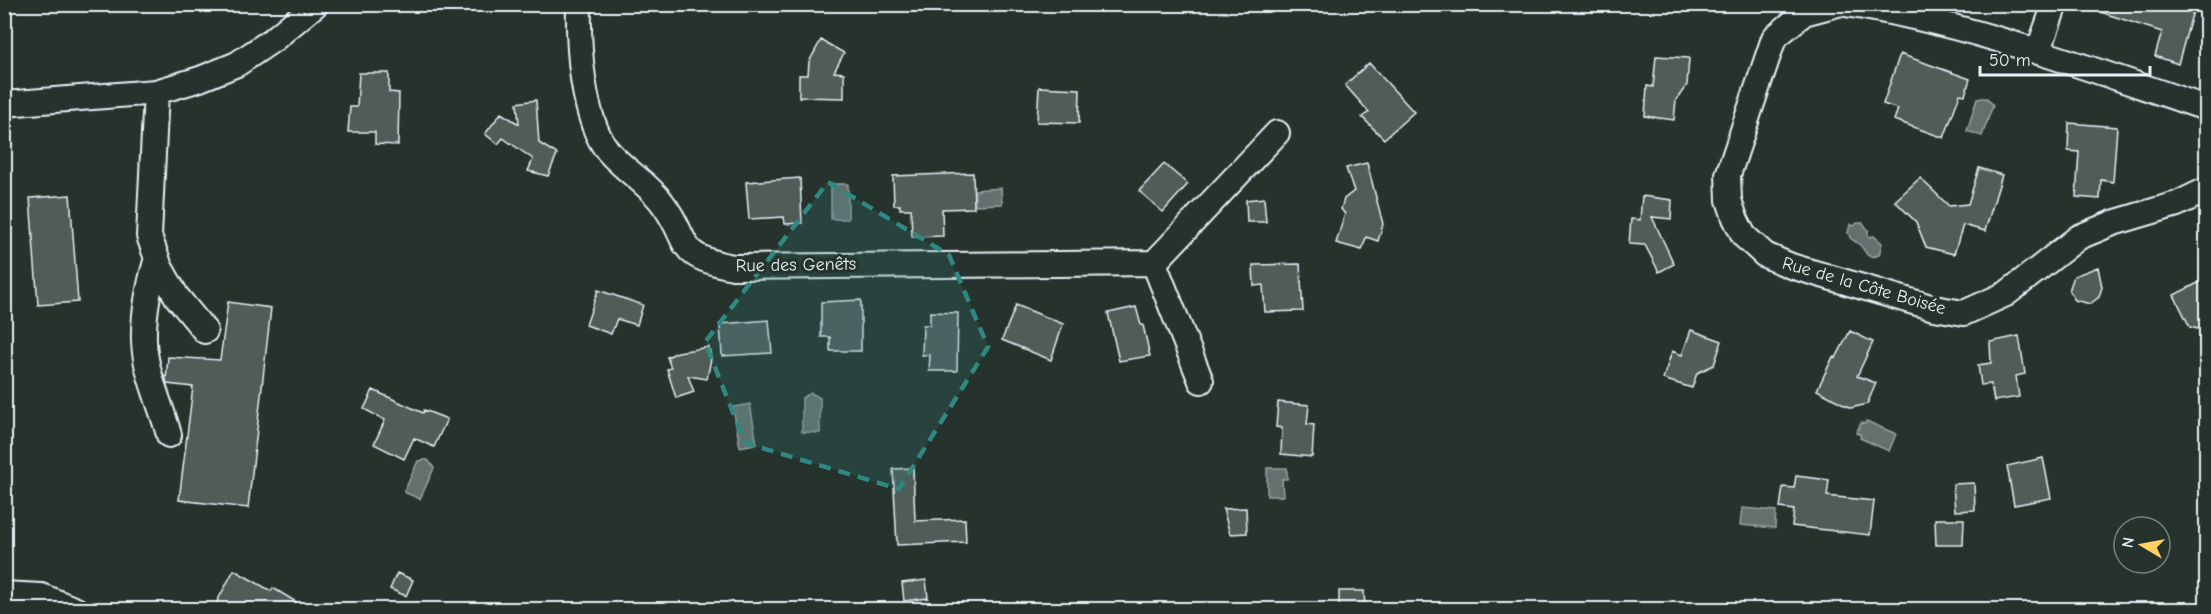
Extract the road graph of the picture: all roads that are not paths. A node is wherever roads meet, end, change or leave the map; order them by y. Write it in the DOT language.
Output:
graph roads {
  1 [pos="316,4"];
  2 [pos="579,4"];
  3 [pos="1838,4"];
  4 [pos="1845,4"];
  5 [pos="2055,4"];
  6 [pos="2038,52"];
  7 [pos="156,92"];
  8 [pos="4,104"];
  9 [pos="2206,108"];
  10 [pos="1277,133"];
  11 [pos="2206,190"];
  12 [pos="157,258"];
  13 [pos="1154,263"];
  14 [pos="205,331"];
  15 [pos="1201,381"];
  16 [pos="169,435"];
  17 [pos="4,594"];
  18 [pos="76,609"];
  1 -- 7 [label="street"];
  2 -- 13 [label="street, Rue des Genêts"];
  3 -- 11 [label="street, Rue de la Côte Boisée"];
  4 -- 6 [label="street"];
  5 -- 6 [label="street"];
  6 -- 9 [label="street"];
  7 -- 8 [label="street"];
  7 -- 12 [label="street"];
  10 -- 13 [label="street"];
  12 -- 14 [label="street"];
  12 -- 16 [label="street"];
  13 -- 15 [label="street"];
  17 -- 18 [label="street"];
}
